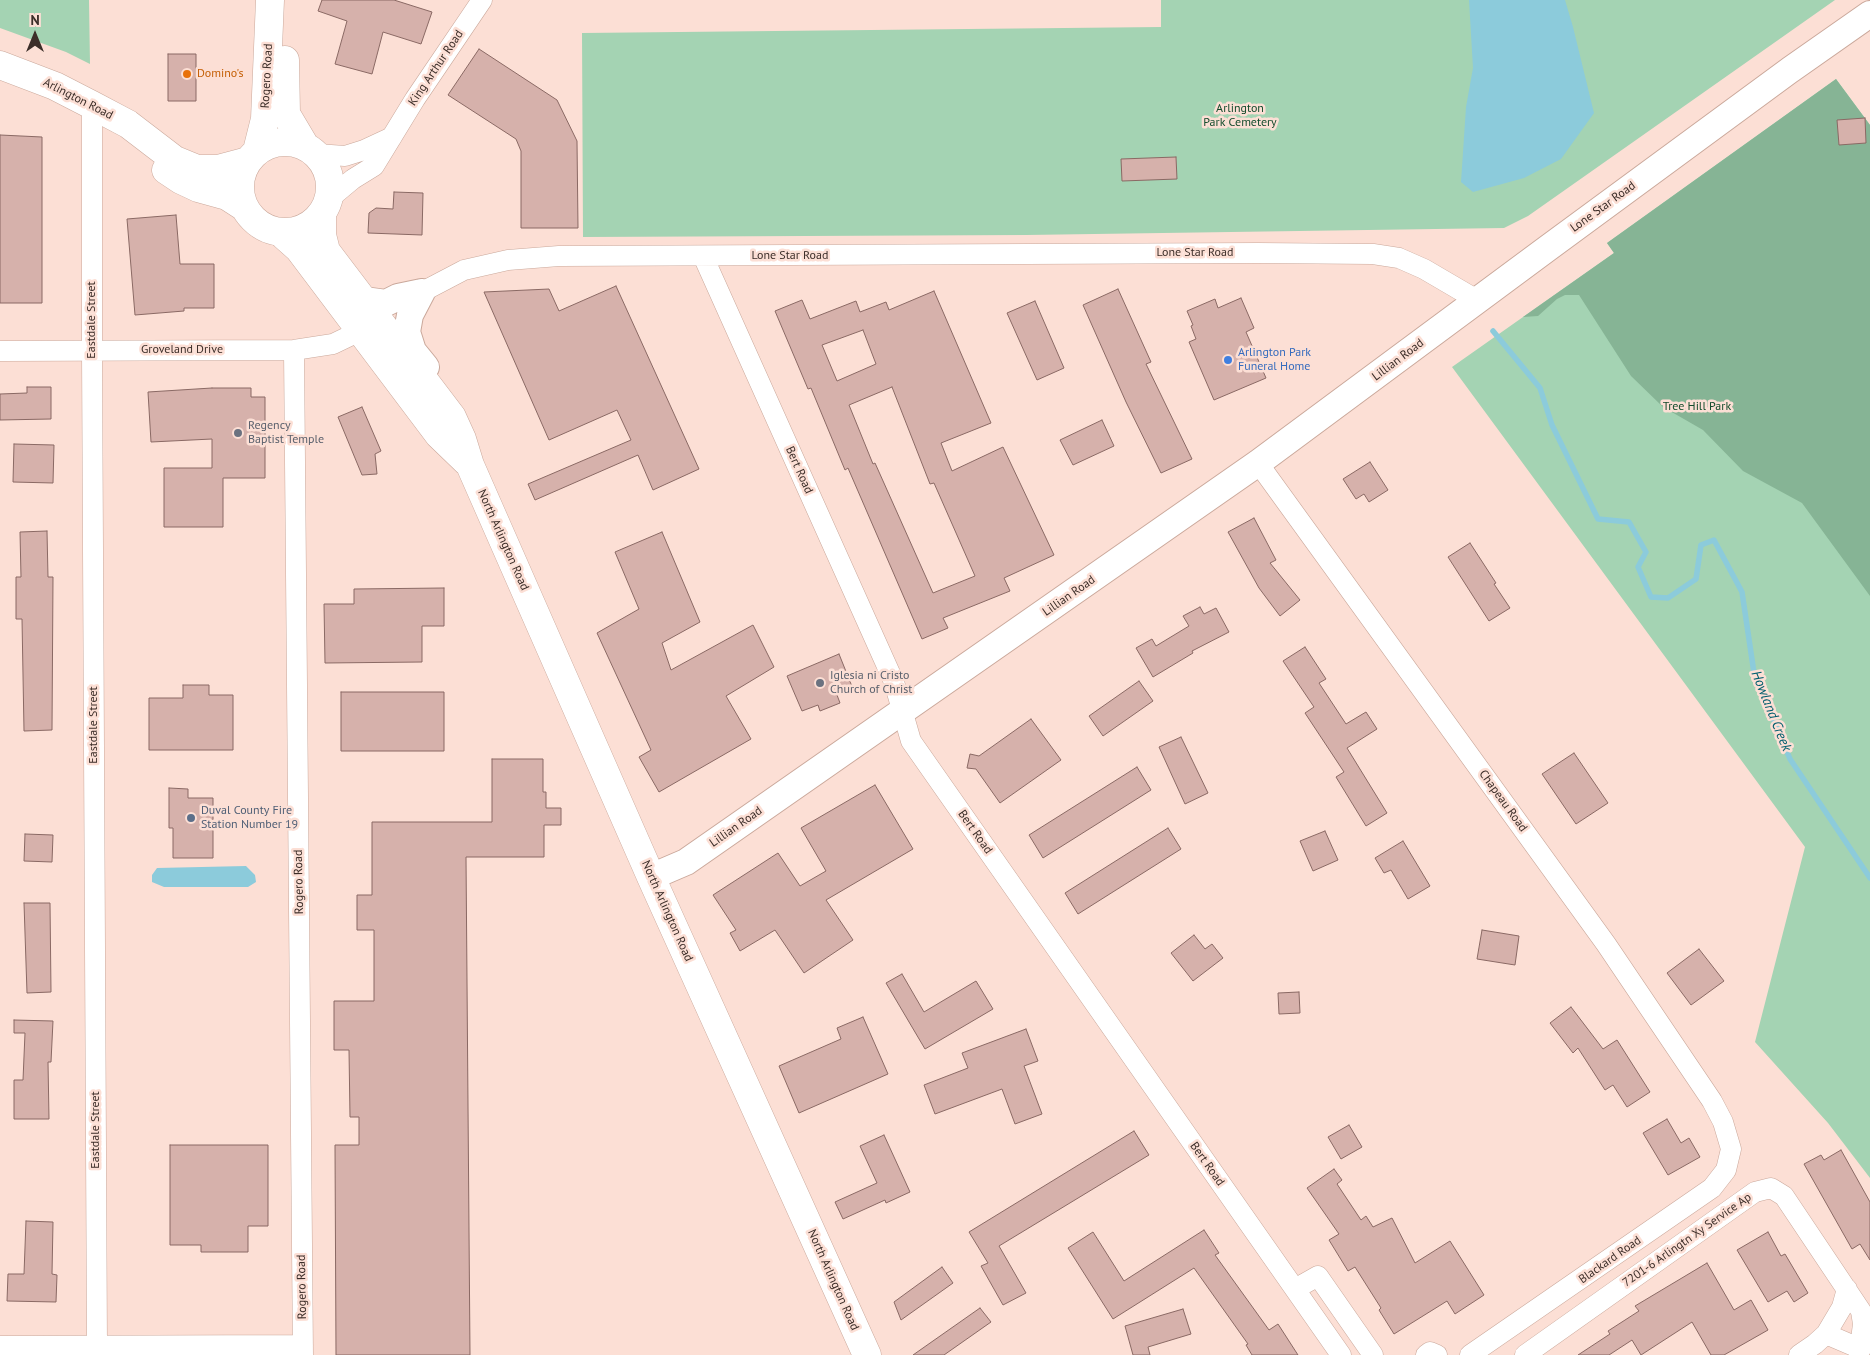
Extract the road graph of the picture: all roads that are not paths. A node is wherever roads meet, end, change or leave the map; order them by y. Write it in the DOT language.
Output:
graph roads {
  1 [pos="270,0"];
  2 [pos="288,0"];
  3 [pos="482,0"];
  4 [pos="1870,14"];
  5 [pos="0,65"];
  6 [pos="92,105"];
  7 [pos="392,137"];
  8 [pos="151,142"];
  9 [pos="310,150"];
  10 [pos="252,156"];
  11 [pos="326,206"];
  12 [pos="244,207"];
  13 [pos="281,233"];
  14 [pos="703,256"];
  15 [pos="422,292"];
  16 [pos="364,300"];
  17 [pos="1477,300"];
  18 [pos="360,331"];
  19 [pos="92,350"];
  20 [pos="294,350"];
  21 [pos="0,351"];
  22 [pos="462,439"];
  23 [pos="1258,463"];
  24 [pos="470,465"];
  25 [pos="903,711"];
  26 [pos="651,876"];
  27 [pos="1731,1149"];
  28 [pos="1295,1289"];
  29 [pos="1847,1289"];
  30 [pos="1826,1334"];
  31 [pos="97,1345"];
  32 [pos="0,1346"];
  33 [pos="303,1350"];
  34 [pos="1860,1352"];
  35 [pos="867,1355"];
  36 [pos="1342,1355"];
  37 [pos="1373,1355"];
  38 [pos="1426,1355"];
  39 [pos="1437,1355"];
  40 [pos="1470,1355"];
  41 [pos="1525,1355"];
  42 [pos="1799,1355"];
  1 -- 10 [label="main road, Rogero Road"];
  2 -- 9 [label="main road, Rogero Road"];
  3 -- 7 [label="street, King Arthur Road"];
  4 -- 17 [label="street, Lone Star Road"];
  5 -- 6 [label="main road, Arlington Road"];
  6 -- 8 [label="main road, Arlington Road"];
  6 -- 19 [label="street, Eastdale Street"];
  7 -- 9 [label="street"];
  7 -- 11 [label="street, King Arthur Road"];
  8 -- 10 [label="main road, Arlington Road"];
  8 -- 12 [label="main road, Arlington Road"];
  9 -- 10 [label="main road"];
  9 -- 11 [label="main road"];
  10 -- 12 [label="main road"];
  11 -- 13 [label="main road"];
  11 -- 16 [label="main road, North Arlington Road"];
  12 -- 13 [label="main road"];
  13 -- 18 [label="main road, North Arlington Road"];
  14 -- 15 [label="street, Lone Star Road"];
  14 -- 17 [label="street, Lone Star Road"];
  14 -- 25 [label="street, Bert Road"];
  15 -- 16 [label="street"];
  15 -- 22 [label="street"];
  16 -- 22 [label="main road, North Arlington Road"];
  17 -- 23 [label="street, Lillian Road"];
  18 -- 20 [label="street, Groveland Drive"];
  18 -- 24 [label="main road, North Arlington Road"];
  19 -- 20 [label="street, Groveland Drive"];
  19 -- 21 [label="street, Groveland Drive"];
  19 -- 31 [label="street, Eastdale Street"];
  20 -- 33 [label="street, Rogero Road"];
  22 -- 24 [label="main road, North Arlington Road"];
  23 -- 25 [label="street, Lillian Road"];
  23 -- 27 [label="street, Chapeau Road"];
  24 -- 26 [label="main road, North Arlington Road"];
  25 -- 26 [label="street, Lillian Road"];
  25 -- 28 [label="street, Bert Road"];
  26 -- 35 [label="main road, North Arlington Road"];
  27 -- 40 [label="street, Blackard Road"];
  28 -- 36 [label="street, Bert Road"];
  28 -- 37 [label="street"];
  29 -- 30 [label="street"];
  29 -- 34 [label="street, 7201-6 Arlingtn Xy Service Ap"];
  29 -- 41 [label="street, 7201-6 Arlingtn Xy Service Ap"];
  30 -- 34 [label="street"];
  30 -- 42 [label="street"];
  31 -- 32 [label="street"];
  31 -- 33 [label="street"];
  38 -- 39 [label="street"];
}
